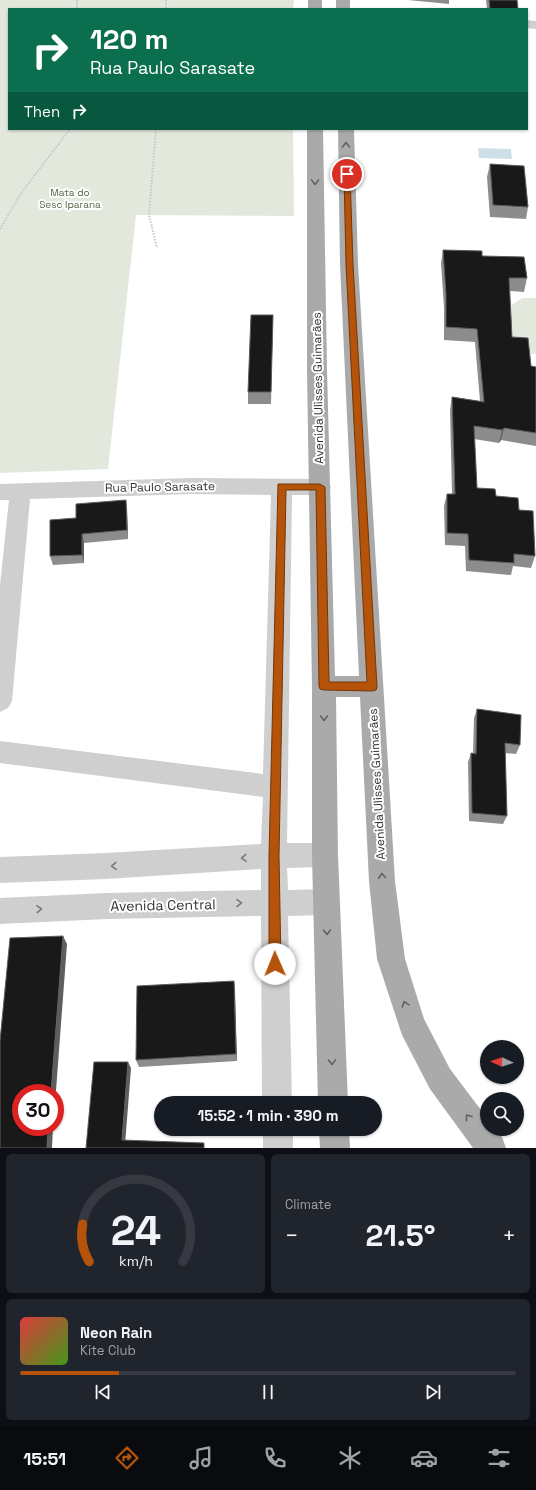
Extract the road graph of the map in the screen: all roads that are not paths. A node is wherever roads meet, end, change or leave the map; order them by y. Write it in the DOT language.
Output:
graph roads {
  1 [pos="315,130"];
  2 [pos="346,130"];
  3 [pos="282,487"];
  4 [pos="320,487"];
  5 [pos="10,492"];
  6 [pos="2,661"];
  7 [pos="324,686"];
  8 [pos="372,687"];
  9 [pos="0,701"];
  10 [pos="0,752"];
  11 [pos="276,787"];
  12 [pos="325,855"];
  13 [pos="274,856"];
  14 [pos="0,870"];
  15 [pos="326,902"];
  16 [pos="274,903"];
  17 [pos="0,911"];
  18 [pos="277,1096"];
  19 [pos="333,1096"];
  20 [pos="278,1136"];
  21 [pos="334,1136"];
  22 [pos="278,1148"];
  23 [pos="335,1148"];
  24 [pos="491,1148"];
  1 -- 4 [label="main road, Avenida Ulisses Guimarães, one-way"];
  8 -- 2 [label="main road, Avenida Ulisses Guimarães, one-way"];
  3 -- 4 [label="street, Rua Paulo Sarasate"];
  3 -- 5 [label="street, Rua Paulo Sarasate"];
  3 -- 11 [label="street"];
  4 -- 7 [label="main road, Avenida Ulisses Guimarães"];
  5 -- 6 [label="street"];
  6 -- 9 [label="street"];
  7 -- 8 [label="main road"];
  7 -- 12 [label="main road, Avenida Ulisses Guimarães, one-way"];
  24 -- 8 [label="main road, Avenida Ulisses Guimarães, one-way"];
  10 -- 11 [label="street"];
  11 -- 13 [label="street"];
  12 -- 13 [label="street"];
  12 -- 15 [label="main road, Avenida Ulisses Guimarães"];
  13 -- 14 [label="street, one-way"];
  13 -- 16 [label="street"];
  15 -- 16 [label="street, Avenida Central"];
  15 -- 19 [label="main road, Avenida Ulisses Guimarães, one-way"];
  17 -- 16 [label="street, Avenida Central, one-way"];
  16 -- 18 [label="street"];
  20 -- 22 [label="street"];
  21 -- 23 [label="main road"];
}
